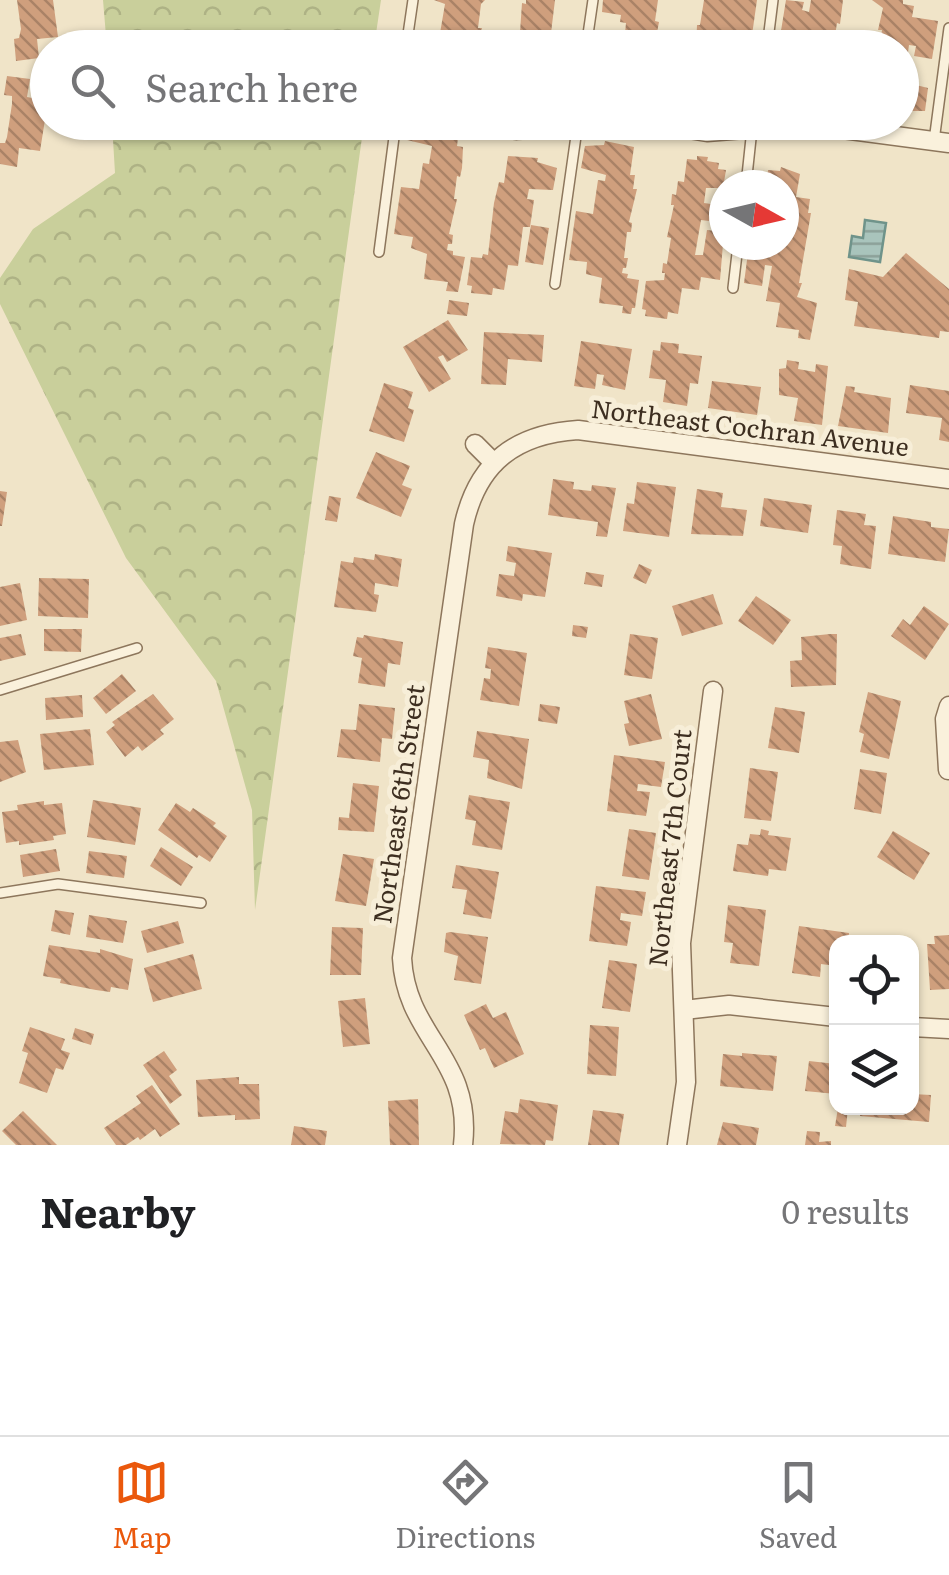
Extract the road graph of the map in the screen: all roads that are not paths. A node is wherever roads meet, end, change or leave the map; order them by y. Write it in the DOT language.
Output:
graph roads {
  1 [pos="413,0"];
  2 [pos="593,0"];
  3 [pos="773,0"];
  4 [pos="949,28"];
  5 [pos="409,30"];
  6 [pos="589,30"];
  7 [pos="769,30"];
  8 [pos="394,140"];
  9 [pos="575,140"];
  10 [pos="754,140"];
  11 [pos="942,142"];
  12 [pos="749,170"];
  13 [pos="379,252"];
  14 [pos="736,260"];
  15 [pos="555,284"];
  16 [pos="733,288"];
  17 [pos="475,444"];
  18 [pos="494,463"];
  19 [pos="949,479"];
  20 [pos="136,648"];
  21 [pos="0,690"];
  22 [pos="713,691"];
  23 [pos="949,706"];
  24 [pos="948,770"];
  25 [pos="0,893"];
  26 [pos="201,904"];
  27 [pos="684,1010"];
  28 [pos="829,1016"];
  29 [pos="919,1027"];
  30 [pos="949,1029"];
  31 [pos="463,1145"];
  32 [pos="677,1145"];
  1 -- 5 [label="lane"];
  2 -- 6 [label="lane"];
  3 -- 7 [label="lane"];
  4 -- 11 [label="lane"];
  8 -- 13 [label="lane"];
  9 -- 15 [label="lane"];
  10 -- 12 [label="lane"];
  14 -- 16 [label="lane"];
  17 -- 18 [label="street"];
  18 -- 19 [label="street, Northeast Cochran Avenue"];
  18 -- 31 [label="street, Northeast 6th Street"];
  20 -- 21 [label="lane"];
  22 -- 27 [label="street, Northeast 7th Court"];
  23 -- 24 [label="street"];
  25 -- 26 [label="lane"];
  27 -- 28 [label="street"];
  27 -- 32 [label="street, Northeast 7th Court"];
  29 -- 30 [label="street"];
}
